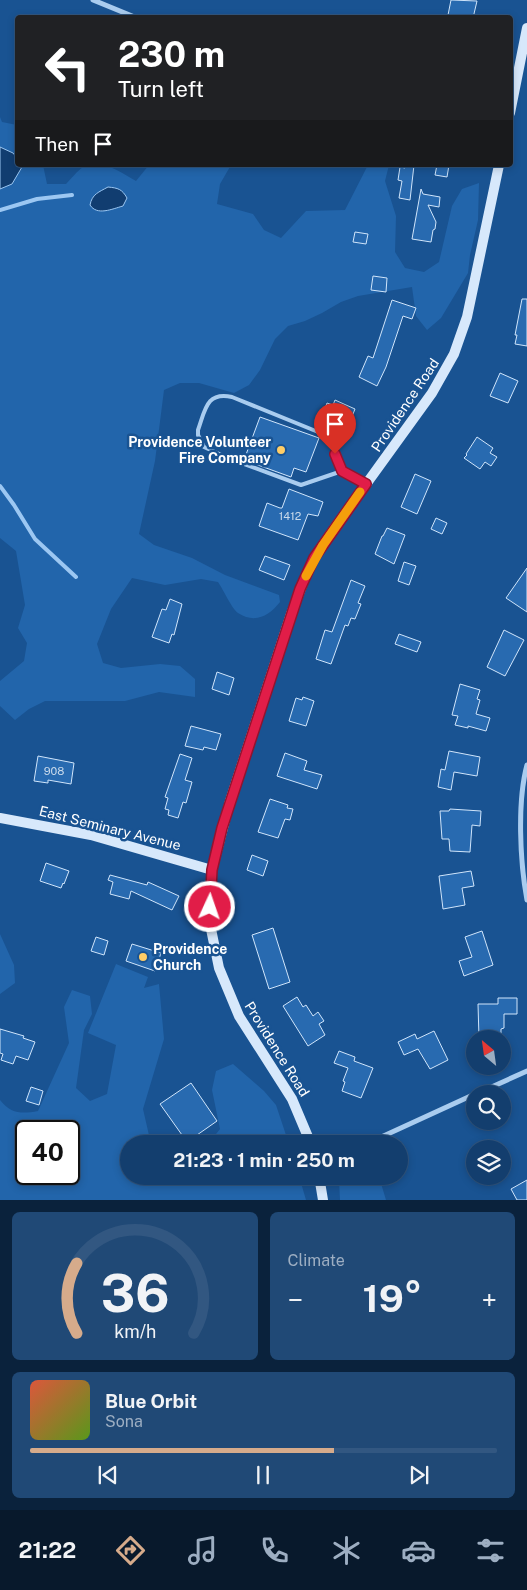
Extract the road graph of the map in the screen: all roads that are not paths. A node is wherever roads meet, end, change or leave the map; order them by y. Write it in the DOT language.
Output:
graph roads {
  1 [pos="93,0"];
  2 [pos="130,15"];
  3 [pos="527,28"];
  4 [pos="513,98"];
  5 [pos="499,167"];
  6 [pos="342,471"];
  7 [pos="366,484"];
  8 [pos="527,765"];
  9 [pos="0,818"];
  10 [pos="212,870"];
  11 [pos="527,900"];
  12 [pos="527,1071"];
  13 [pos="496,1085"];
  14 [pos="466,1099"];
  15 [pos="307,1135"];
  16 [pos="386,1135"];
  17 [pos="320,1185"];
  18 [pos="323,1200"];
  1 -- 2 [label="street"];
  3 -- 4 [label="street"];
  5 -- 7 [label="street, Providence Road"];
  6 -- 6 [label="lane"];
  6 -- 7 [label="lane"];
  7 -- 10 [label="street, Providence Road"];
  8 -- 11 [label="street"];
  9 -- 10 [label="street, East Seminary Avenue"];
  10 -- 15 [label="street, Providence Road"];
  12 -- 13 [label="street"];
  14 -- 16 [label="street"];
  17 -- 18 [label="street"];
}
